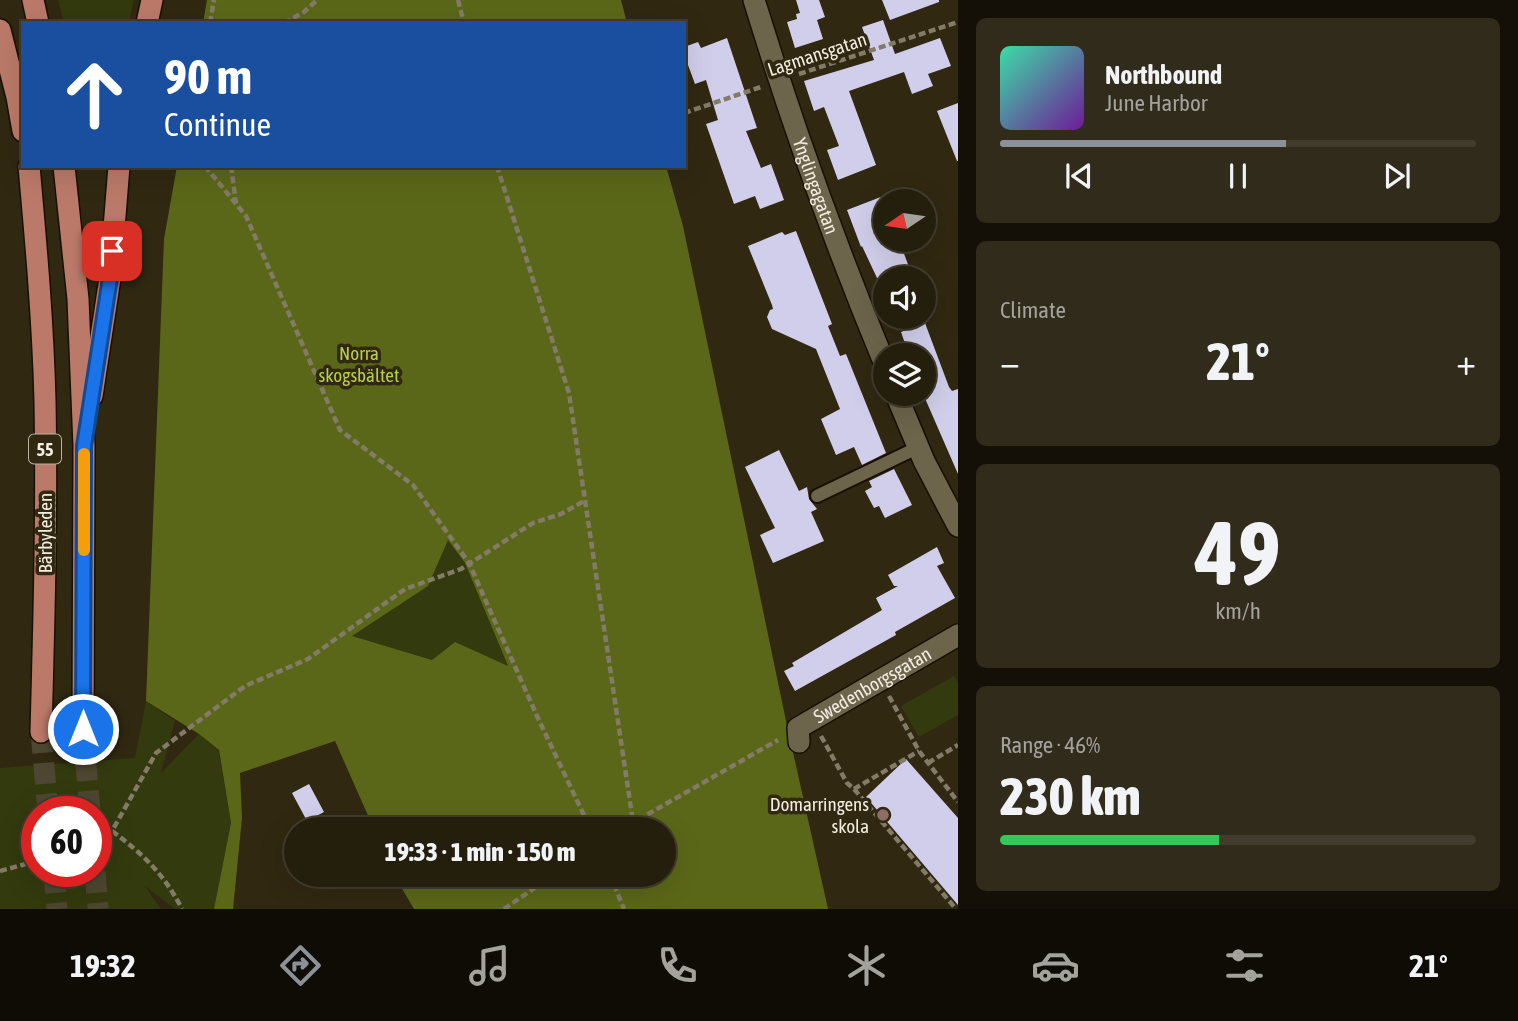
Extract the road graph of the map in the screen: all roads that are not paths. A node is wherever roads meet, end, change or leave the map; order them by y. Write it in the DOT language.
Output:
graph roads {
  1 [pos="33,0"];
  2 [pos="152,0"];
  3 [pos="754,0"];
  4 [pos="38,21"];
  5 [pos="147,21"];
  6 [pos="0,30"];
  7 [pos="21,120"];
  8 [pos="29,168"];
  9 [pos="64,168"];
  10 [pos="119,168"];
  11 [pos="876,343"];
  12 [pos="901,406"];
  13 [pos="84,446"];
  14 [pos="919,447"];
  15 [pos="817,496"];
  16 [pos="958,526"];
  17 [pos="958,635"];
  18 [pos="83,729"];
  19 [pos="803,730"];
  20 [pos="41,732"];
  1 -- 4 [label="main road"];
  2 -- 5 [label="main road"];
  3 -- 11 [label="street, Ynglingagatan"];
  6 -- 7 [label="main road"];
  8 -- 20 [label="main road, Bärbyleden / 55"];
  9 -- 13 [label="main road, Bärbyleden / 55"];
  10 -- 13 [label="main road"];
  12 -- 14 [label="street"];
  13 -- 18 [label="main road, Bärbyleden / 55"];
  14 -- 15 [label="lane"];
  14 -- 16 [label="street"];
  17 -- 19 [label="street, Swedenborgsgatan"];
}
